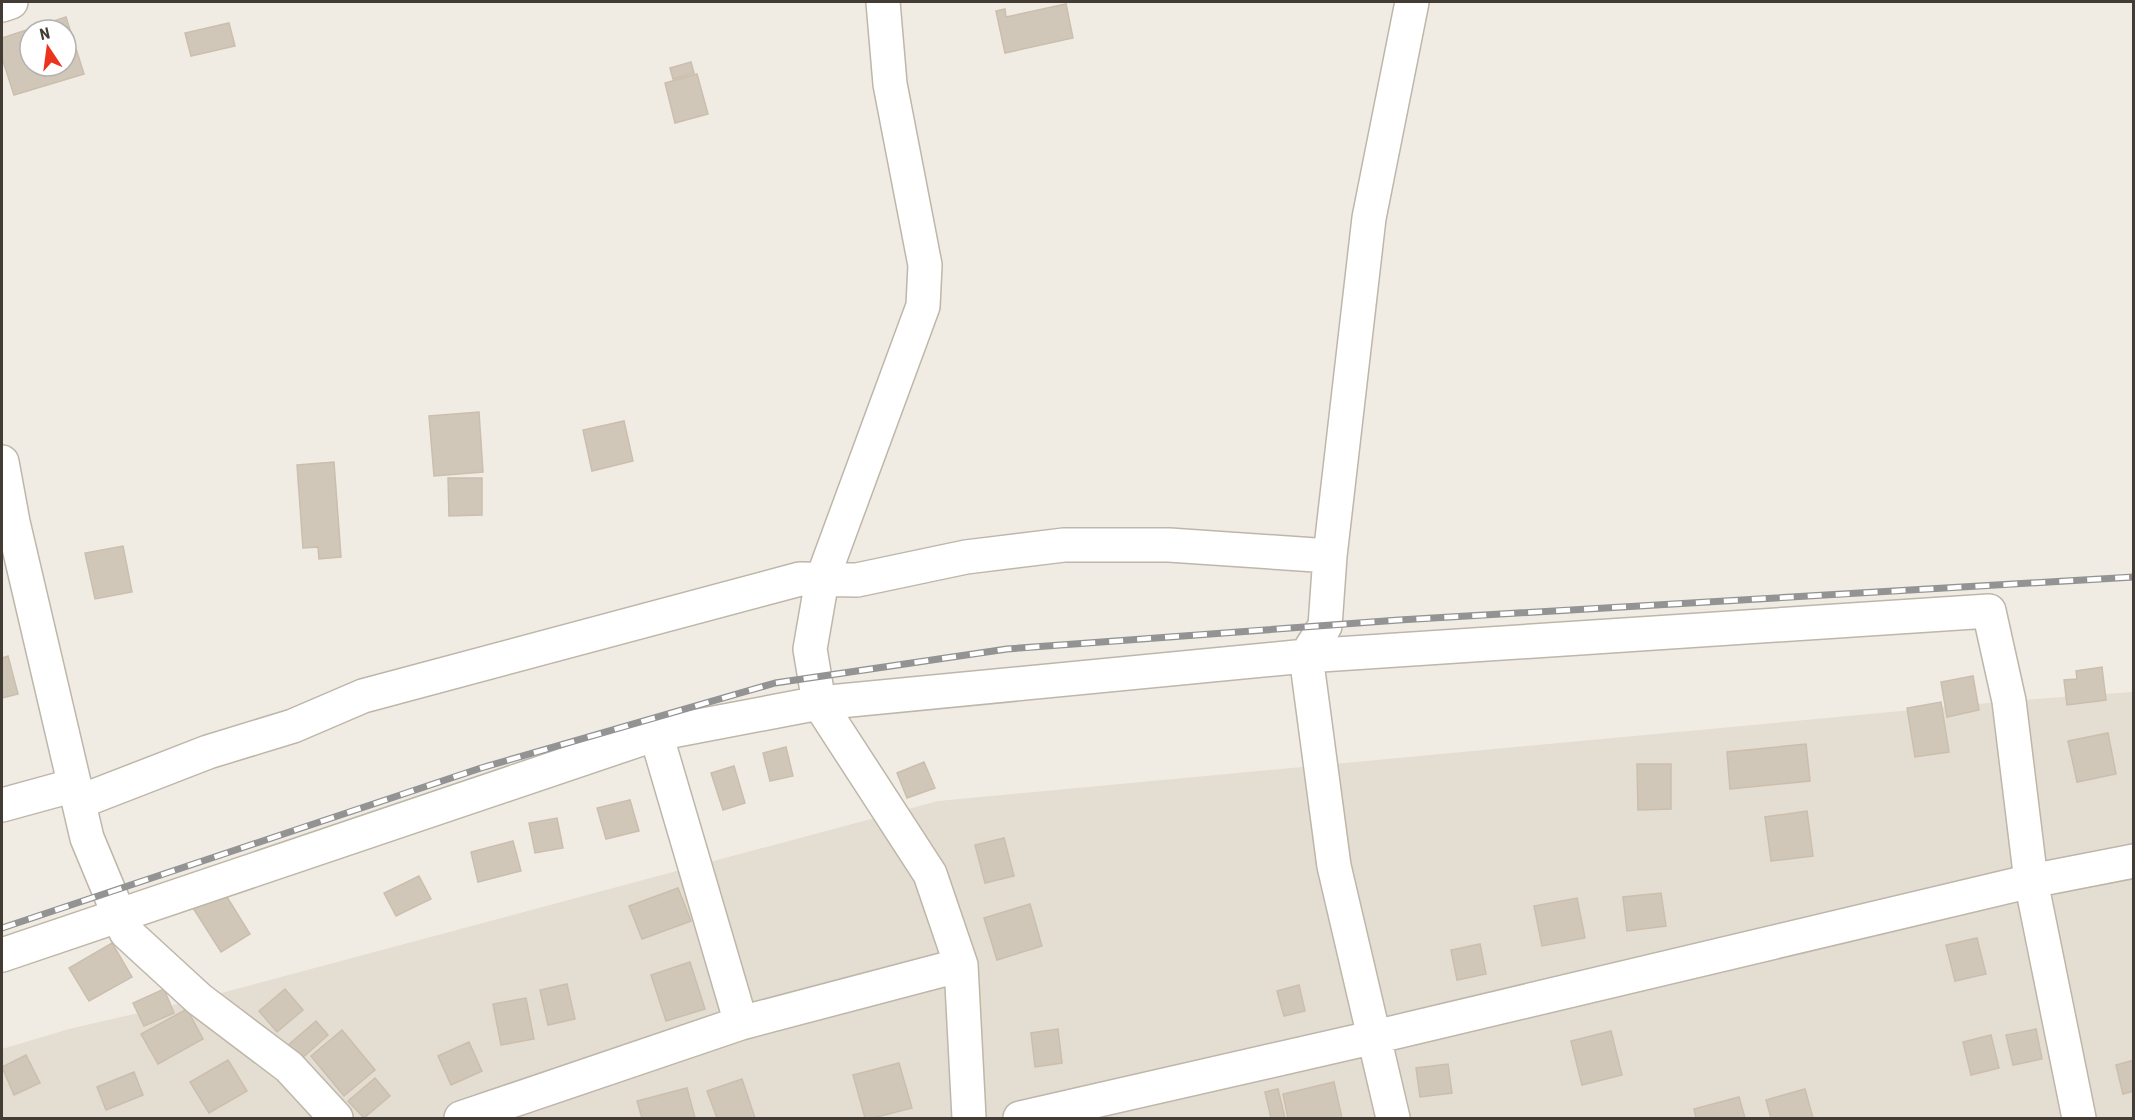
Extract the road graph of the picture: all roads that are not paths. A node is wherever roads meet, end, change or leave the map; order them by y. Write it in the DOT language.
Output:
graph roads {
  1 [pos="11,2"];
  2 [pos="883,2"];
  3 [pos="1412,2"];
  4 [pos="2,5"];
  5 [pos="2,462"];
  6 [pos="1330,556"];
  7 [pos="822,580"];
  8 [pos="1306,656"];
  9 [pos="819,704"];
  10 [pos="656,734"];
  11 [pos="76,794"];
  12 [pos="2,805"];
  13 [pos="2133,861"];
  14 [pos="2031,881"];
  15 [pos="119,914"];
  16 [pos="2,955"];
  17 [pos="961,966"];
  18 [pos="741,1023"];
  19 [pos="1375,1037"];
  20 [pos="336,1119"];
  21 [pos="461,1119"];
  22 [pos="969,1119"];
  23 [pos="1020,1119"];
  24 [pos="1393,1119"];
  25 [pos="2079,1119"];
  1 -- 4 [label="street"];
  2 -- 7 [label="street"];
  3 -- 6 [label="street"];
  5 -- 11 [label="street"];
  6 -- 7 [label="street"];
  6 -- 8 [label="street"];
  7 -- 9 [label="street"];
  7 -- 11 [label="street"];
  8 -- 9 [label="street"];
  8 -- 14 [label="street"];
  8 -- 19 [label="street"];
  9 -- 10 [label="street"];
  9 -- 17 [label="street"];
  10 -- 15 [label="street"];
  10 -- 18 [label="street"];
  11 -- 12 [label="street"];
  11 -- 15 [label="street"];
  13 -- 14 [label="street"];
  14 -- 19 [label="street"];
  14 -- 25 [label="street"];
  15 -- 16 [label="street"];
  15 -- 20 [label="street"];
  17 -- 18 [label="street"];
  17 -- 22 [label="street"];
  18 -- 21 [label="street"];
  19 -- 23 [label="street"];
  19 -- 24 [label="street"];
}
